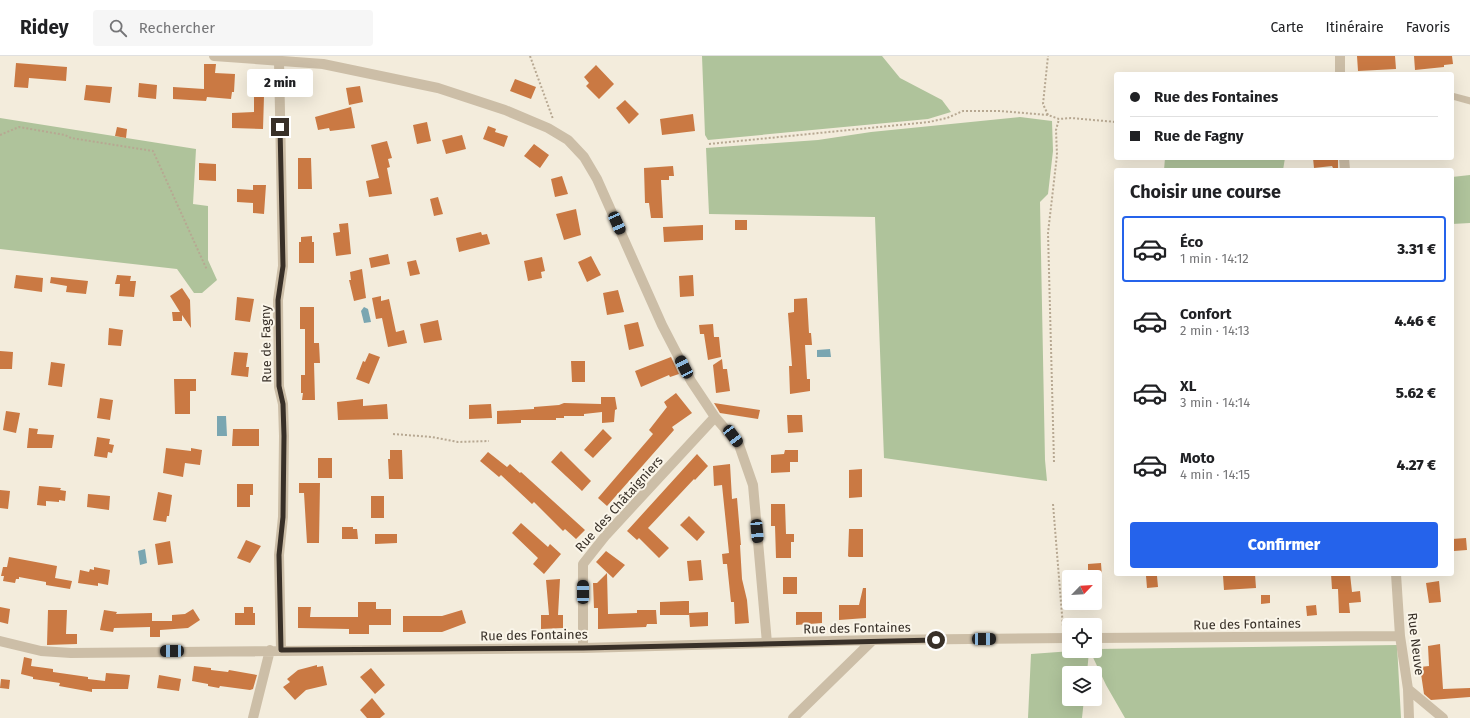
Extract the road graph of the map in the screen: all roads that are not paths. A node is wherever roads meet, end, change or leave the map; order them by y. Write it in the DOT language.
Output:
graph roads {
  1 [pos="214,56"];
  2 [pos="1340,56"];
  3 [pos="279,61"];
  4 [pos="1340,72"];
  5 [pos="1454,97"];
  6 [pos="1470,101"];
  7 [pos="715,417"];
  8 [pos="1396,576"];
  9 [pos="1400,636"];
  10 [pos="1062,638"];
  11 [pos="1102,638"];
  12 [pos="872,640"];
  13 [pos="0,641"];
  14 [pos="767,643"];
  15 [pos="583,648"];
  16 [pos="270,650"];
  17 [pos="281,650"];
  18 [pos="1408,689"];
  19 [pos="253,718"];
  20 [pos="793,718"];
  21 [pos="1409,718"];
  22 [pos="1443,718"];
  1 -- 3 [label="street"];
  2 -- 4 [label="street"];
  3 -- 7 [label="street"];
  3 -- 17 [label="street, Rue de Fagny"];
  5 -- 6 [label="lane"];
  7 -- 14 [label="street"];
  7 -- 15 [label="street, Rue des Châtaigniers"];
  8 -- 9 [label="street, Rue Neuve"];
  9 -- 11 [label="street, Rue des Fontaines"];
  9 -- 18 [label="street, Rue Neuve"];
  10 -- 12 [label="street, Rue des Fontaines"];
  12 -- 14 [label="street, Rue des Fontaines"];
  12 -- 20 [label="street"];
  13 -- 16 [label="street, Rue des Fontaines"];
  14 -- 15 [label="street, Rue des Fontaines"];
  15 -- 17 [label="street, Rue des Fontaines"];
  16 -- 17 [label="street, Rue des Fontaines"];
  16 -- 19 [label="street"];
  18 -- 21 [label="street, Rue Neuve"];
  18 -- 22 [label="street"];
}
